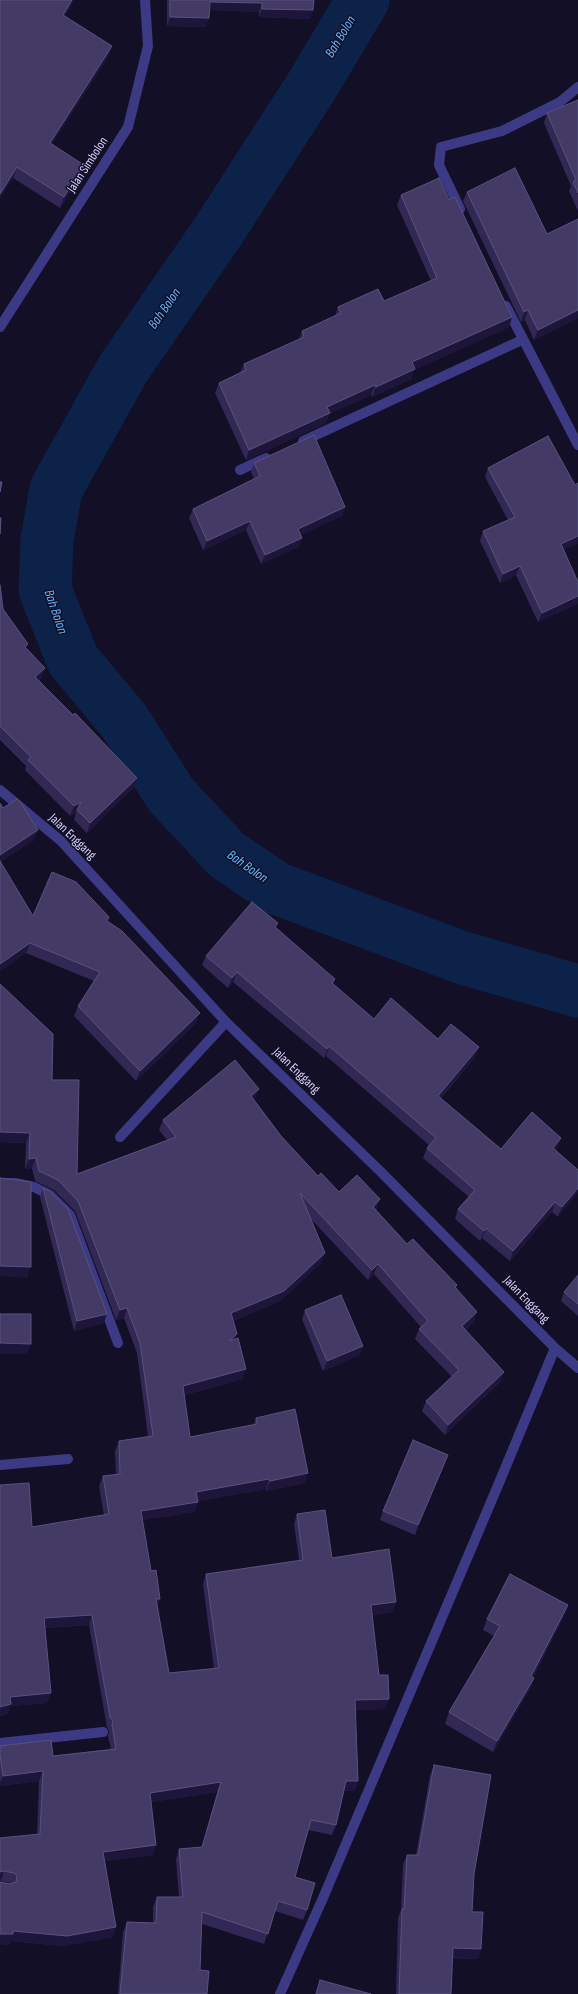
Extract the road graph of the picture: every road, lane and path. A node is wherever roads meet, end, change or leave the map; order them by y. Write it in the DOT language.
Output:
graph roads {
  1 [pos="145,0"];
  2 [pos="578,87"];
  3 [pos="466,221"];
  4 [pos="502,298"];
  5 [pos="0,327"];
  6 [pos="522,340"];
  7 [pos="578,445"];
  8 [pos="290,447"];
  9 [pos="276,453"];
  10 [pos="240,470"];
  11 [pos="0,790"];
  12 [pos="226,1022"];
  13 [pos="120,1137"];
  14 [pos="0,1184"];
  15 [pos="118,1343"];
  16 [pos="555,1348"];
  17 [pos="578,1368"];
  18 [pos="68,1459"];
  19 [pos="0,1465"];
  20 [pos="102,1732"];
  21 [pos="0,1743"];
  22 [pos="280,1994"];
  1 -- 5 [label="street, Jalan Simbolon"];
  2 -- 3 [label="street"];
  4 -- 6 [label="street"];
  6 -- 7 [label="street"];
  6 -- 8 [label="street"];
  9 -- 10 [label="street"];
  11 -- 12 [label="street, Jalan Enggang"];
  12 -- 13 [label="street"];
  12 -- 16 [label="street, Jalan Enggang"];
  14 -- 15 [label="street"];
  16 -- 17 [label="street, Jalan Enggang"];
  16 -- 22 [label="street"];
  18 -- 19 [label="street"];
  20 -- 21 [label="street"];
}
